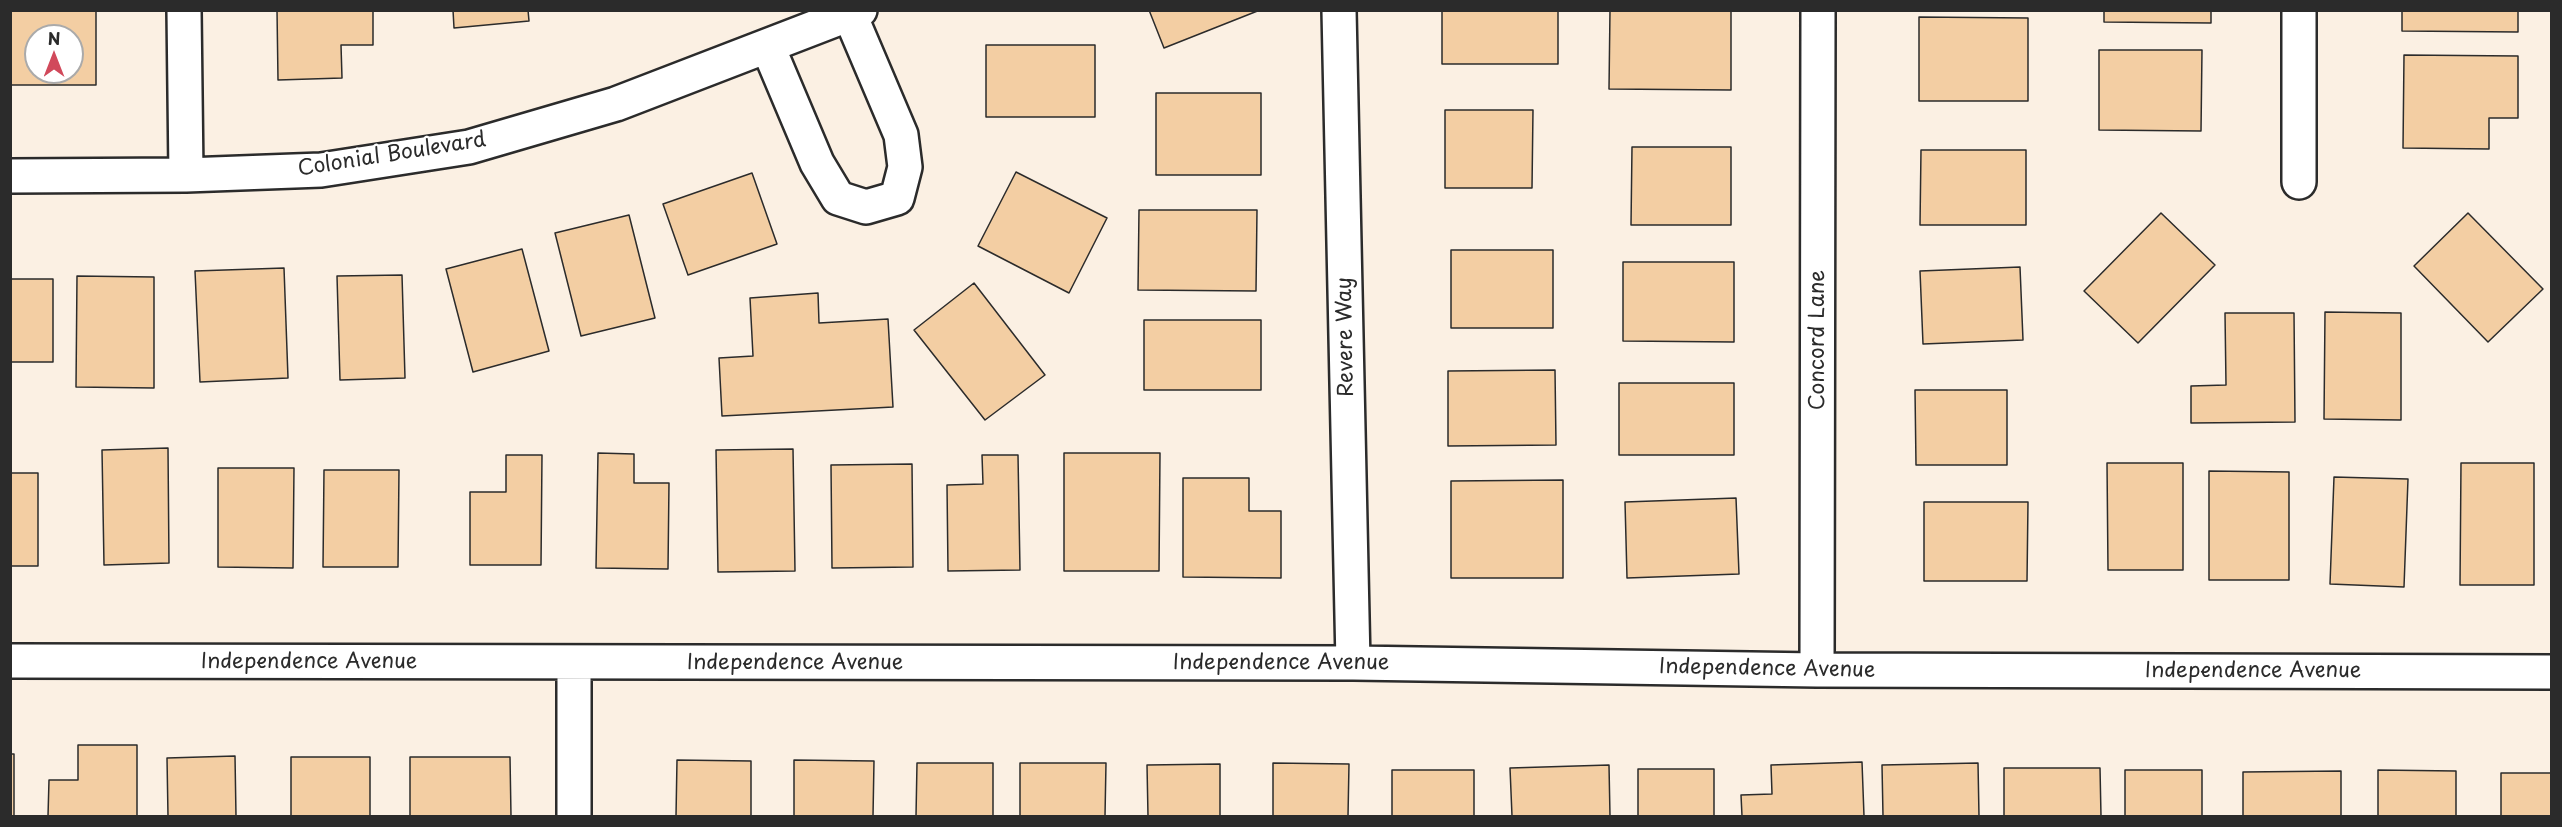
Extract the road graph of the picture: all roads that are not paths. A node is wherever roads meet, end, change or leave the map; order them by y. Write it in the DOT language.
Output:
graph roads {
  1 [pos="184,10"];
  2 [pos="1339,10"];
  3 [pos="1818,10"];
  4 [pos="2299,10"];
  5 [pos="855,13"];
  6 [pos="768,47"];
  7 [pos="186,175"];
  8 [pos="10,176"];
  9 [pos="2299,182"];
  10 [pos="10,661"];
  11 [pos="574,663"];
  12 [pos="1353,663"];
  13 [pos="1817,670"];
  14 [pos="2552,672"];
  15 [pos="574,816"];
  1 -- 7 [label="street"];
  2 -- 12 [label="street, Revere Way"];
  3 -- 13 [label="street, Concord Lane"];
  4 -- 9 [label="street"];
  5 -- 6 [label="street, Colonial Boulevard"];
  5 -- 6 [label="street"];
  6 -- 7 [label="street, Colonial Boulevard"];
  7 -- 8 [label="street, Colonial Boulevard"];
  10 -- 11 [label="street, Independence Avenue"];
  11 -- 12 [label="street, Independence Avenue"];
  11 -- 15 [label="street"];
  12 -- 13 [label="street, Independence Avenue"];
  13 -- 14 [label="street, Independence Avenue"];
}
